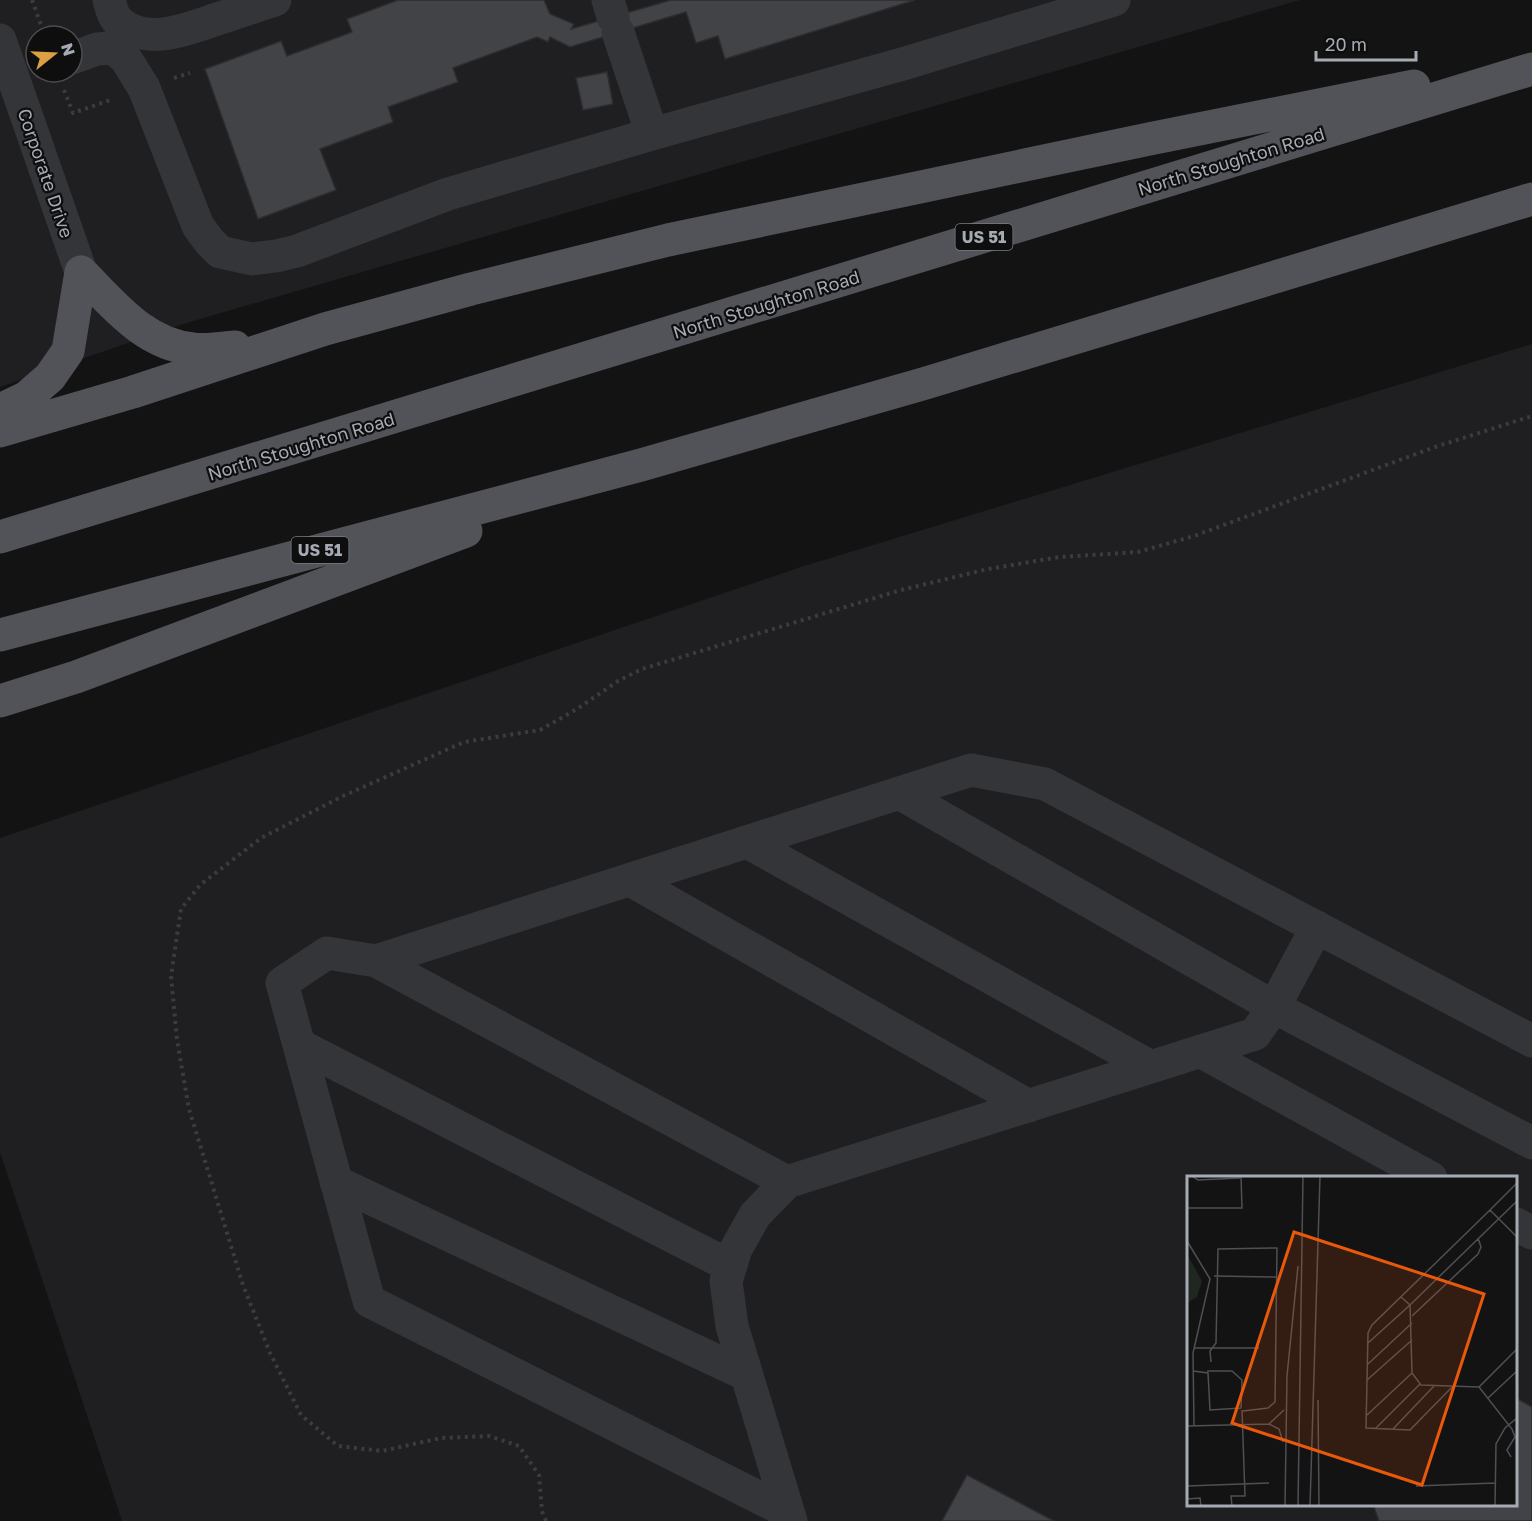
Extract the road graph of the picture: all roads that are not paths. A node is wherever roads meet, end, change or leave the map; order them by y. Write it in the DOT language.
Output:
graph roads {
  1 [pos="109,0"];
  2 [pos="275,0"];
  3 [pos="1114,0"];
  4 [pos="613,16"];
  5 [pos="0,40"];
  6 [pos="123,40"];
  7 [pos="84,54"];
  8 [pos="1532,61"];
  9 [pos="1532,69"];
  10 [pos="17,78"];
  11 [pos="652,134"];
  12 [pos="1532,199"];
  13 [pos="81,272"];
  14 [pos="324,329"];
  15 [pos="0,410"];
  16 [pos="0,430"];
  17 [pos="640,465"];
  18 [pos="0,537"];
  19 [pos="0,635"];
  20 [pos="0,701"];
  21 [pos="898,793"];
  22 [pos="747,842"];
  23 [pos="630,880"];
  24 [pos="1317,927"];
  25 [pos="376,961"];
  26 [pos="1274,1007"];
  27 [pos="1532,1041"];
  28 [pos="299,1045"];
  29 [pos="1200,1051"];
  30 [pos="1151,1067"];
  31 [pos="1029,1106"];
  32 [pos="1532,1143"];
  33 [pos="1427,1176"];
  34 [pos="336,1182"];
  35 [pos="787,1182"];
  36 [pos="1517,1225"];
  37 [pos="1532,1233"];
  38 [pos="730,1266"];
  39 [pos="747,1375"];
  40 [pos="789,1516"];
  1 -- 6 [label="street"];
  2 -- 6 [label="street"];
  3 -- 11 [label="street"];
  4 -- 11 [label="street"];
  5 -- 10 [label="street, Corporate Drive"];
  6 -- 7 [label="street"];
  6 -- 11 [label="street"];
  8 -- 14 [label="main road"];
  9 -- 18 [label="main road, North Stoughton Road / US 51"];
  10 -- 13 [label="street, Corporate Drive"];
  12 -- 17 [label="main road, US 51"];
  13 -- 14 [label="main road"];
  13 -- 15 [label="main road"];
  14 -- 16 [label="main road"];
  17 -- 19 [label="main road, US 51"];
  17 -- 20 [label="main road"];
  21 -- 22 [label="street"];
  21 -- 24 [label="street"];
  21 -- 26 [label="street"];
  22 -- 23 [label="street"];
  22 -- 30 [label="street"];
  23 -- 25 [label="street"];
  23 -- 31 [label="street"];
  24 -- 26 [label="street"];
  24 -- 27 [label="street"];
  25 -- 28 [label="street"];
  25 -- 35 [label="street"];
  26 -- 29 [label="street"];
  26 -- 32 [label="street"];
  28 -- 34 [label="street"];
  28 -- 38 [label="street"];
  29 -- 30 [label="street"];
  29 -- 33 [label="street"];
  30 -- 31 [label="street"];
  31 -- 35 [label="street"];
  34 -- 39 [label="street"];
  34 -- 40 [label="street"];
  35 -- 38 [label="street"];
  36 -- 37 [label="street"];
  38 -- 39 [label="street"];
  39 -- 40 [label="street"];
}
